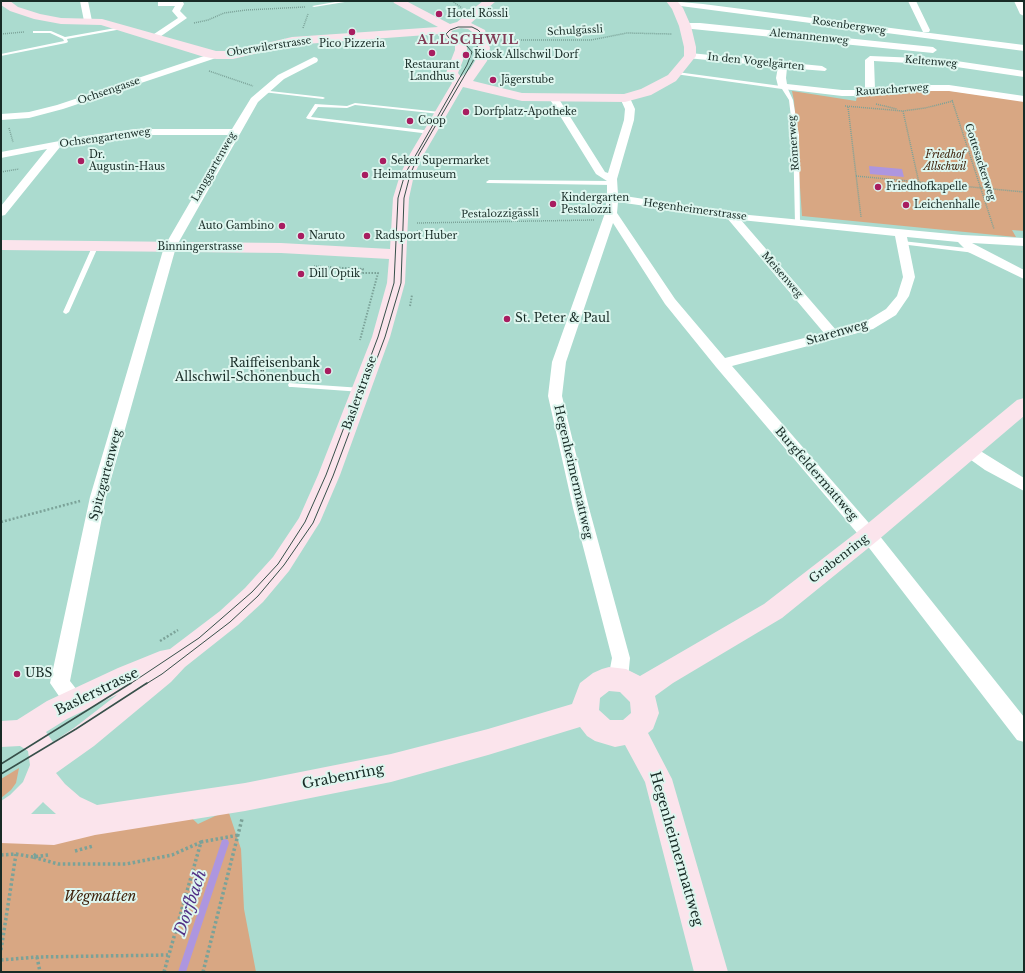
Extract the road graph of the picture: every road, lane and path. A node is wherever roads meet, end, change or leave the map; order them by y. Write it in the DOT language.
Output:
graph roads {
  1 [pos="3,1"];
  2 [pos="84,1"];
  3 [pos="348,1"];
  4 [pos="398,1"];
  5 [pos="491,1"];
  6 [pos="739,1"];
  7 [pos="912,1"];
  8 [pos="672,2"];
  9 [pos="704,3"];
  10 [pos="161,4"];
  11 [pos="314,6"];
  12 [pos="736,10"];
  13 [pos="88,21"];
  14 [pos="461,25"];
  15 [pos="121,28"];
  16 [pos="167,29"];
  17 [pos="686,30"];
  18 [pos="926,30"];
  19 [pos="28,32"];
  20 [pos="34,32"];
  21 [pos="448,32"];
  22 [pos="1,34"];
  23 [pos="482,36"];
  24 [pos="65,38"];
  25 [pos="154,38"];
  26 [pos="303,40"];
  27 [pos="494,40"];
  28 [pos="1024,48"];
  29 [pos="1,55"];
  30 [pos="216,55"];
  31 [pos="233,55"];
  32 [pos="690,56"];
  33 [pos="314,60"];
  34 [pos="936,60"];
  35 [pos="783,66"];
  36 [pos="822,69"];
  37 [pos="677,73"];
  38 [pos="1024,74"];
  39 [pos="459,82"];
  40 [pos="784,87"];
  41 [pos="949,88"];
  42 [pos="264,90"];
  43 [pos="870,92"];
  44 [pos="554,98"];
  45 [pos="625,98"];
  46 [pos="1024,99"];
  47 [pos="953,102"];
  48 [pos="960,102"];
  49 [pos="874,104"];
  50 [pos="318,105"];
  51 [pos="840,106"];
  52 [pos="848,107"];
  53 [pos="903,111"];
  54 [pos="440,113"];
  55 [pos="1,117"];
  56 [pos="8,125"];
  57 [pos="234,132"];
  58 [pos="430,132"];
  59 [pos="13,144"];
  60 [pos="56,145"];
  61 [pos="1,154"];
  62 [pos="856,176"];
  63 [pos="489,182"];
  64 [pos="919,183"];
  65 [pos="612,187"];
  66 [pos="980,188"];
  67 [pos="1024,192"];
  68 [pos="1,213"];
  69 [pos="609,216"];
  70 [pos="731,216"];
  71 [pos="416,223"];
  72 [pos="798,223"];
  73 [pos="863,229"];
  74 [pos="416,231"];
  75 [pos="429,231"];
  76 [pos="901,238"];
  77 [pos="962,239"];
  78 [pos="997,241"];
  79 [pos="1024,242"];
  80 [pos="1,245"];
  81 [pos="170,246"];
  82 [pos="95,247"];
  83 [pos="975,251"];
  84 [pos="398,254"];
  85 [pos="311,265"];
  86 [pos="1024,275"];
  87 [pos="66,312"];
  88 [pos="833,335"];
  89 [pos="359,341"];
  90 [pos="721,364"];
  91 [pos="292,385"];
  92 [pos="362,390"];
  93 [pos="1024,405"];
  94 [pos="969,451"];
  95 [pos="1024,485"];
  96 [pos="98,497"];
  97 [pos="1,522"];
  98 [pos="869,535"];
  99 [pos="180,628"];
  100 [pos="154,645"];
  101 [pos="176,659"];
  102 [pos="629,686"];
  103 [pos="77,701"];
  104 [pos="586,713"];
  105 [pos="632,730"];
  106 [pos="11,733"];
  107 [pos="1024,733"];
  108 [pos="43,771"];
  109 [pos="242,816"];
  110 [pos="1,818"];
  111 [pos="96,820"];
  112 [pos="1,828"];
  113 [pos="54,830"];
  114 [pos="239,835"];
  115 [pos="201,842"];
  116 [pos="16,854"];
  117 [pos="1,855"];
  118 [pos="33,857"];
  119 [pos="1,950"];
  120 [pos="168,955"];
  121 [pos="38,957"];
  122 [pos="1,960"];
  123 [pos="40,972"];
  124 [pos="164,972"];
  125 [pos="203,972"];
  126 [pos="711,972"];
  1 -- 13 [label="street, Oberwilerstrasse"];
  2 -- 13 [label="street"];
  3 -- 11 [label="lane"];
  4 -- 21 [label="street"];
  5 -- 14 [label="street"];
  6 -- 12 [label="street"];
  7 -- 18 [label="street"];
  8 -- 9 [label="street, Rosenbergweg"];
  8 -- 17 [label="street"];
  9 -- 12 [label="street, Rosenbergweg"];
  10 -- 16 [label="street"];
  11 -- 16 [label="path"];
  11 -- 26 [label="path"];
  12 -- 28 [label="street, Rosenbergweg"];
  13 -- 15 [label="street, Oberwilerstrasse"];
  14 -- 21 [label="street, Oberwilerstrasse"];
  14 -- 23 [label="street"];
  15 -- 24 [label="lane, Oberwilerstrasse"];
  15 -- 25 [label="street, Oberwilerstrasse"];
  16 -- 25 [label="street"];
  17 -- 27 [label="path, Schulgässli"];
  17 -- 32 [label="street"];
  17 -- 34 [label="street, Alemannenweg"];
  19 -- 22 [label="path"];
  20 -- 24 [label="lane, Oberwilerstrasse"];
  21 -- 23 [label="lane"];
  21 -- 26 [label="street, Oberwilerstrasse"];
  21 -- 39 [label="street"];
  23 -- 39 [label="street"];
  24 -- 29 [label="lane, Oberwilerstrasse"];
  25 -- 30 [label="street, Oberwilerstrasse"];
  26 -- 31 [label="street, Oberwilerstrasse"];
  30 -- 31 [label="street, Oberwilerstrasse"];
  30 -- 55 [label="street, Ochsengasse"];
  31 -- 42 [label="path"];
  32 -- 35 [label="street, In den Vogelgärten"];
  32 -- 37 [label="street"];
  33 -- 42 [label="street, Langgartenweg"];
  35 -- 36 [label="street, In den Vogelgärten"];
  35 -- 40 [label="street, Römerweg"];
  37 -- 40 [label="lane"];
  37 -- 45 [label="street"];
  38 -- 43 [label="street, Keltenweg"];
  39 -- 44 [label="street"];
  39 -- 54 [label="street, Baslerstrasse"];
  40 -- 43 [label="street, Rauracherweg"];
  40 -- 72 [label="lane, Römerweg"];
  41 -- 43 [label="street, Rauracherweg"];
  41 -- 46 [label="street, Rauracherweg"];
  41 -- 47 [label="path, Gottesackerweg"];
  42 -- 50 [label="lane"];
  42 -- 57 [label="street, Langgartenweg"];
  44 -- 45 [label="street"];
  44 -- 65 [label="street"];
  45 -- 65 [label="street"];
  47 -- 48 [label="path"];
  47 -- 53 [label="path"];
  47 -- 66 [label="path, Gottesackerweg"];
  49 -- 53 [label="path"];
  50 -- 54 [label="lane"];
  50 -- 58 [label="lane"];
  51 -- 52 [label="path"];
  52 -- 53 [label="path"];
  52 -- 62 [label="path"];
  53 -- 64 [label="path"];
  54 -- 58 [label="street, Baslerstrasse"];
  56 -- 59 [label="path"];
  57 -- 60 [label="street, Ochsengartenweg"];
  57 -- 81 [label="street, Langgartenweg"];
  58 -- 84 [label="street, Baslerstrasse"];
  60 -- 61 [label="street, Ochsengartenweg"];
  60 -- 68 [label="street"];
  62 -- 64 [label="path"];
  62 -- 73 [label="path"];
  63 -- 65 [label="lane"];
  64 -- 66 [label="path"];
  65 -- 69 [label="street, Hegenheimermattweg"];
  65 -- 70 [label="street, Hegenheimerstrasse"];
  66 -- 67 [label="path"];
  66 -- 78 [label="path, Gottesackerweg"];
  69 -- 71 [label="path, Pestalozzigässli"];
  69 -- 90 [label="street, Burgfeldermattweg"];
  69 -- 102 [label="street, Hegenheimermattweg"];
  70 -- 72 [label="street, Hegenheimerstrasse"];
  70 -- 88 [label="street, Meisenweg"];
  72 -- 73 [label="street, Hegenheimerstrasse"];
  73 -- 76 [label="street, Hegenheimerstrasse"];
  74 -- 75 [label="path"];
  76 -- 77 [label="street, Hegenheimerstrasse"];
  76 -- 83 [label="lane"];
  76 -- 88 [label="street, Starenweg"];
  77 -- 78 [label="street, Hegenheimerstrasse"];
  77 -- 83 [label="street"];
  78 -- 79 [label="street, Hegenheimerstrasse"];
  80 -- 82 [label="street, Binningerstrasse"];
  81 -- 82 [label="street, Binningerstrasse"];
  81 -- 84 [label="street, Binningerstrasse"];
  81 -- 96 [label="street, Spitzgartenweg"];
  82 -- 87 [label="lane"];
  83 -- 86 [label="street"];
  84 -- 92 [label="street, Baslerstrasse"];
  85 -- 89 [label="path"];
  88 -- 90 [label="street, Starenweg"];
  90 -- 98 [label="street, Burgfeldermattweg"];
  91 -- 92 [label="lane"];
  92 -- 101 [label="street, Baslerstrasse"];
  93 -- 94 [label="street, Grabenring"];
  94 -- 95 [label="street"];
  94 -- 98 [label="street, Grabenring"];
  96 -- 97 [label="path"];
  96 -- 103 [label="street, Spitzgartenweg"];
  98 -- 102 [label="street, Grabenring"];
  98 -- 107 [label="street, Burgfeldermattweg"];
  99 -- 100 [label="path"];
  101 -- 103 [label="street, Baslerstrasse"];
  101 -- 108 [label="street, Baslerstrasse"];
  102 -- 104 [label="street"];
  102 -- 105 [label="street"];
  103 -- 106 [label="street, Baslerstrasse"];
  104 -- 105 [label="street"];
  104 -- 111 [label="street, Grabenring"];
  105 -- 126 [label="street, Hegenheimermattweg"];
  106 -- 108 [label="street"];
  108 -- 110 [label="street"];
  108 -- 111 [label="street"];
  109 -- 114 [label="path"];
  111 -- 113 [label="street, Grabenring"];
  112 -- 113 [label="street, Grabenring"];
  113 -- 118 [label="path"];
  114 -- 115 [label="path"];
  114 -- 125 [label="path"];
  115 -- 118 [label="path"];
  115 -- 120 [label="path"];
  116 -- 117 [label="path"];
  116 -- 118 [label="path"];
  116 -- 119 [label="path"];
  120 -- 121 [label="path"];
  120 -- 124 [label="path"];
  121 -- 122 [label="path"];
  121 -- 123 [label="path"];
}
